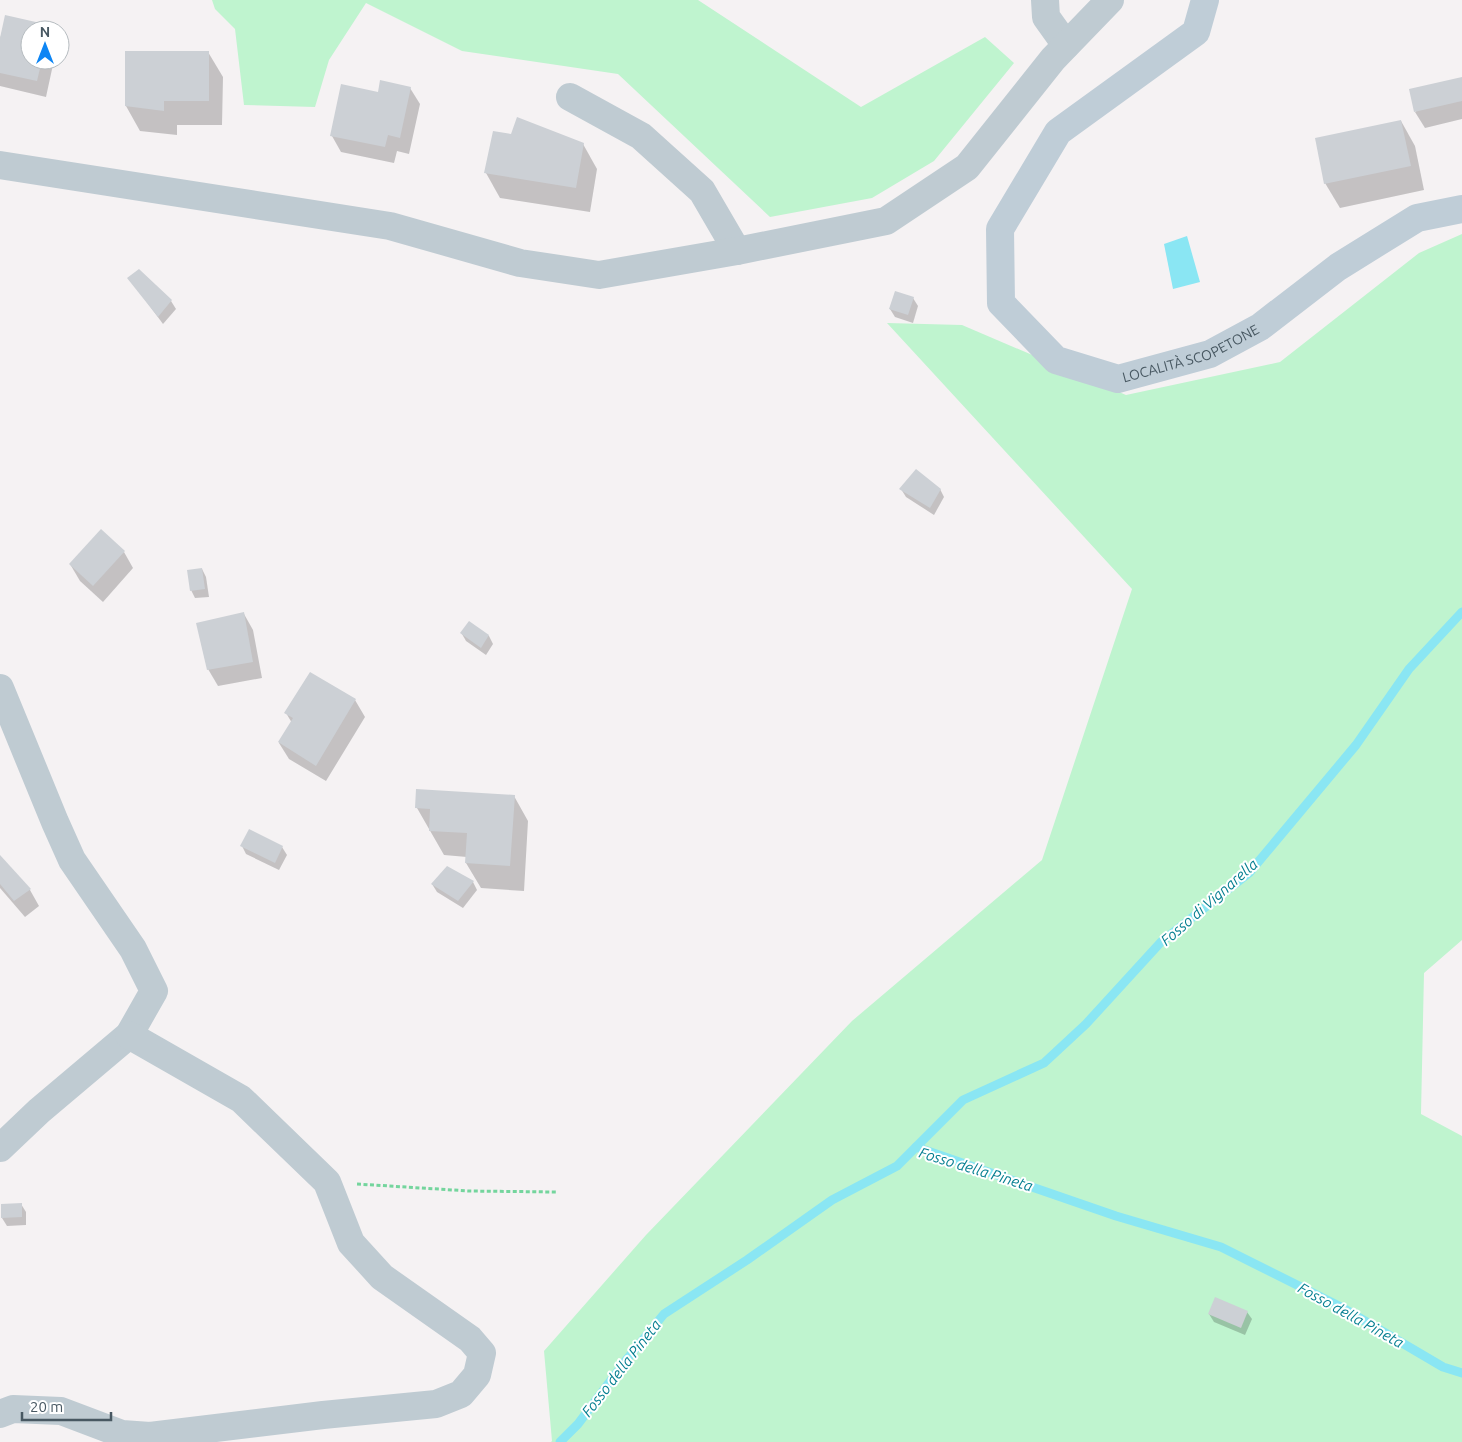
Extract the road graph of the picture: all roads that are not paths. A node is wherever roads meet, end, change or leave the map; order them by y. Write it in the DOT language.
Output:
graph roads {
  1 [pos="1045,0"];
  2 [pos="1110,0"];
  3 [pos="1205,0"];
  4 [pos="1066,45"];
  5 [pos="570,97"];
  6 [pos="0,165"];
  7 [pos="1462,209"];
  8 [pos="737,251"];
  9 [pos="0,688"];
  10 [pos="129,1035"];
  11 [pos="0,1148"];
  12 [pos="0,1414"];
  1 -- 4 [label="street"];
  2 -- 4 [label="street"];
  3 -- 7 [label="main road, LOCALITÀ SCOPETONE"];
  4 -- 8 [label="street"];
  5 -- 8 [label="street"];
  6 -- 8 [label="street"];
  9 -- 10 [label="street"];
  10 -- 11 [label="street"];
  10 -- 12 [label="street"];
}
